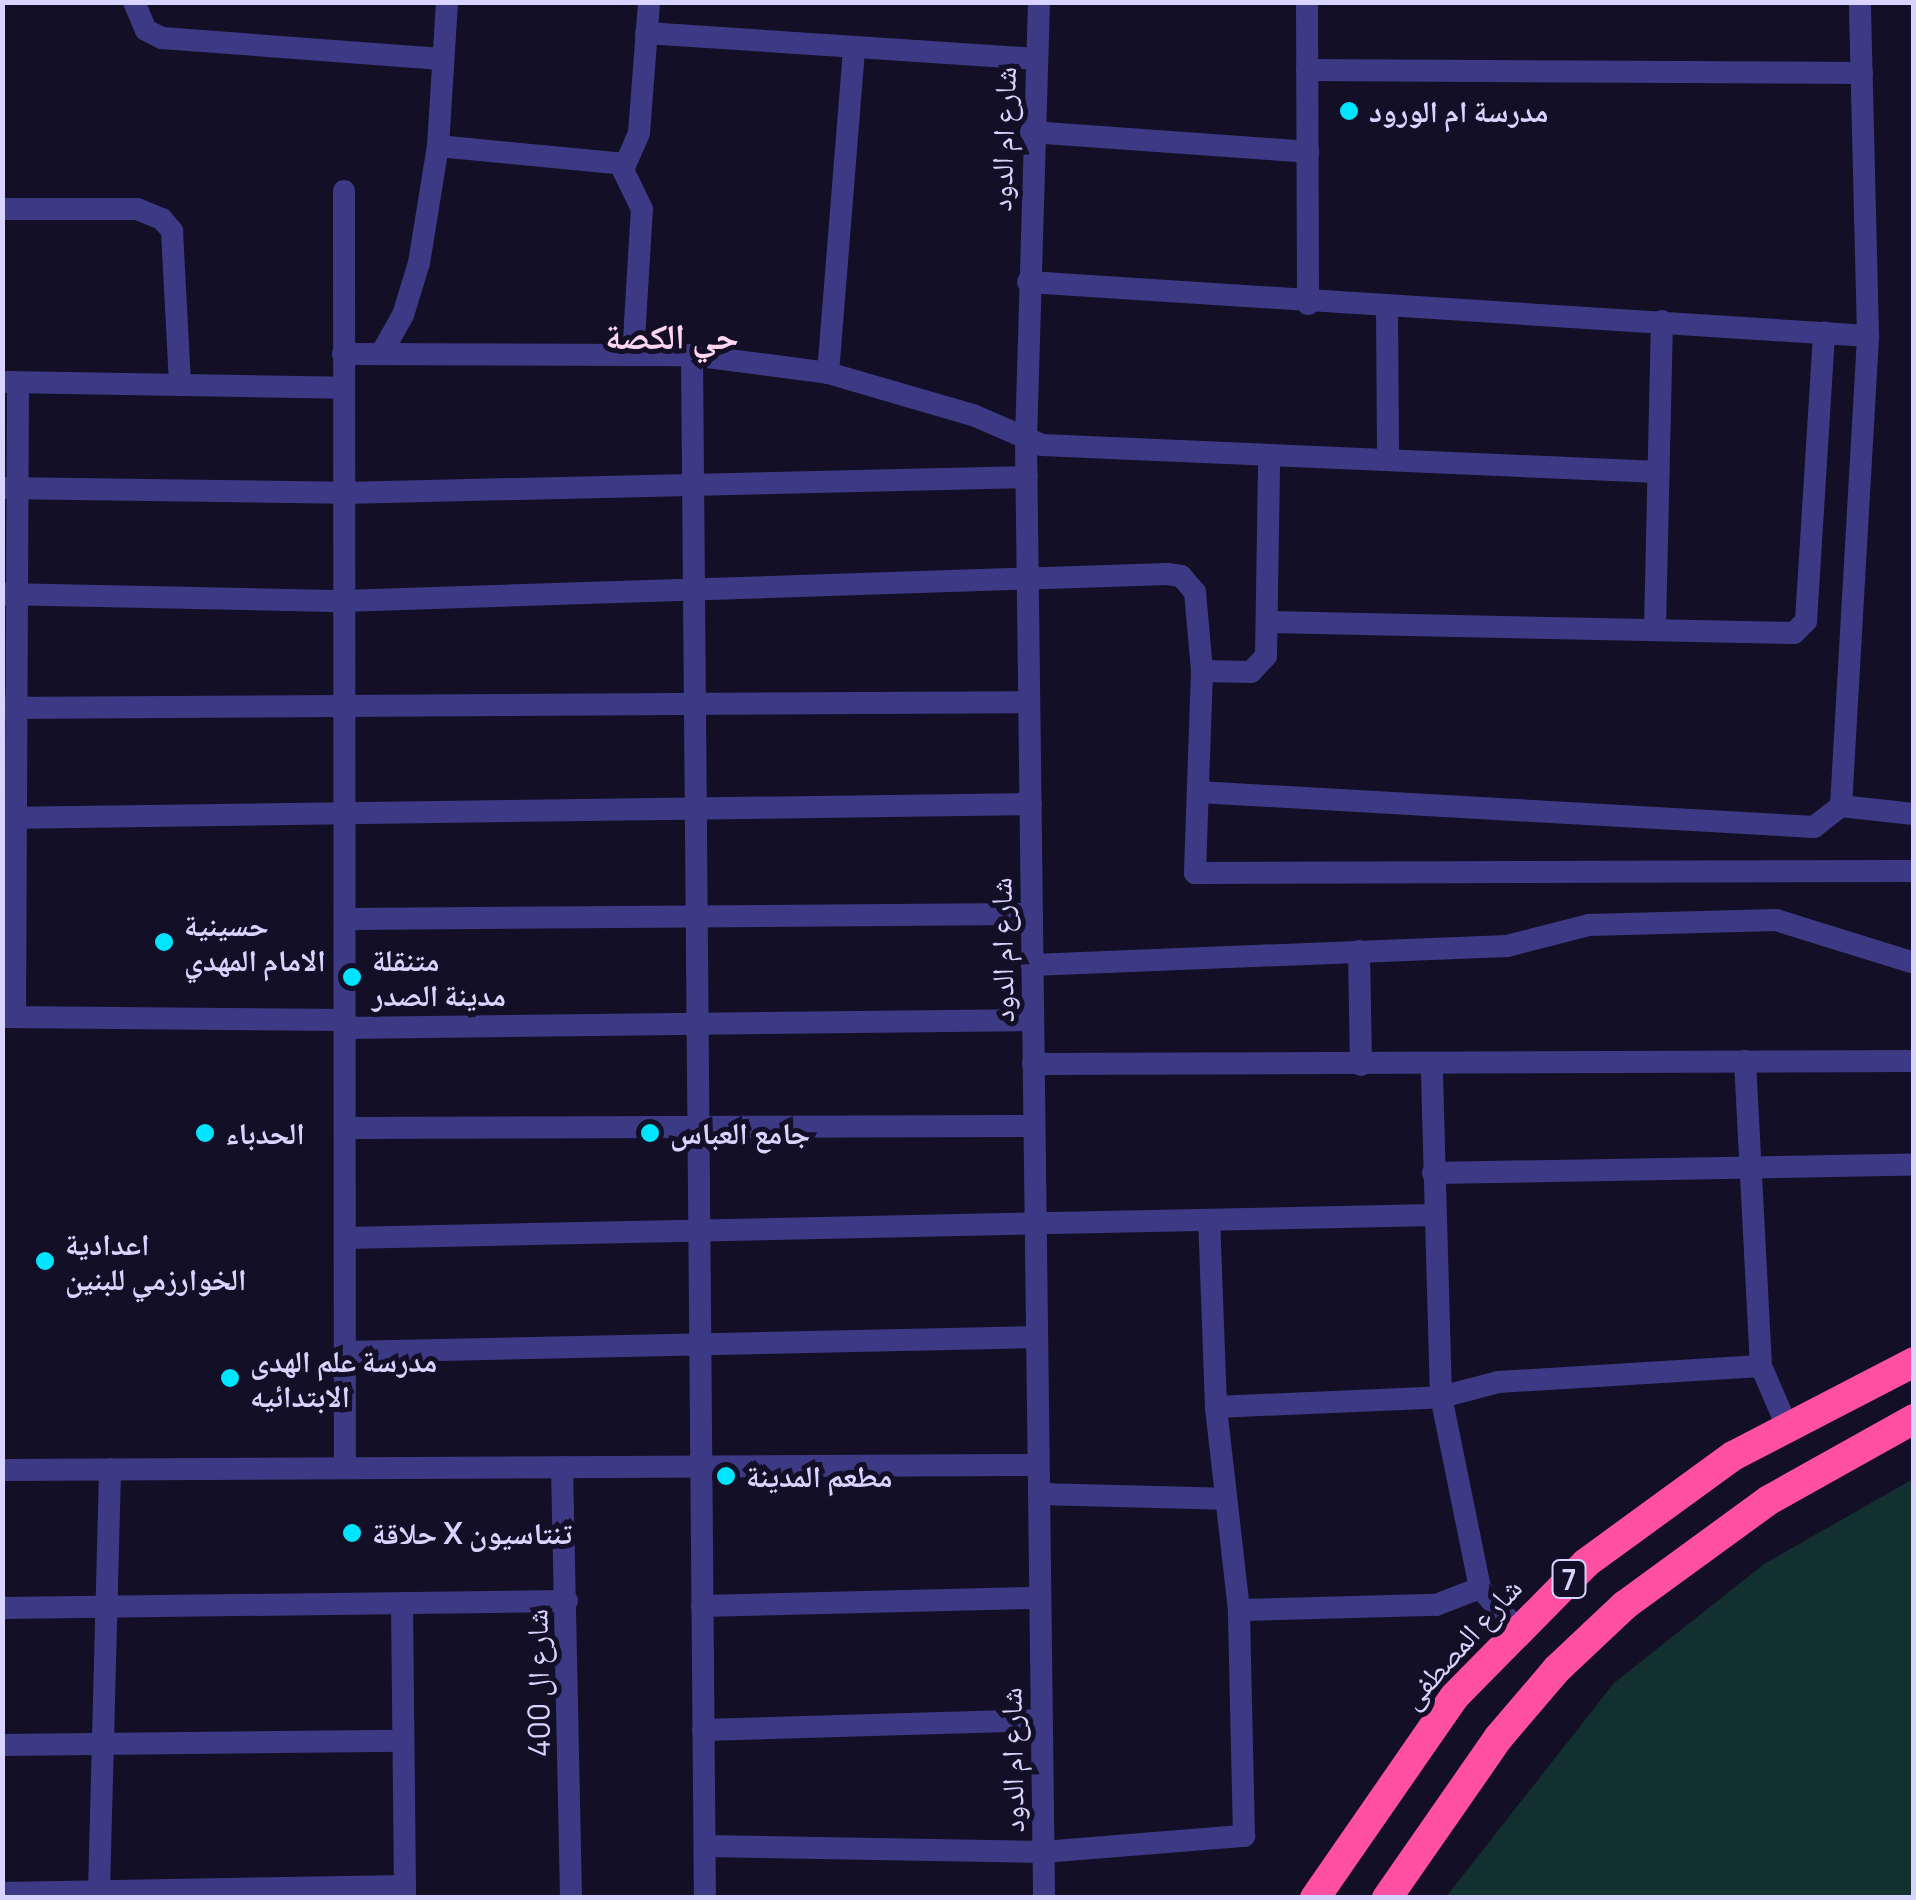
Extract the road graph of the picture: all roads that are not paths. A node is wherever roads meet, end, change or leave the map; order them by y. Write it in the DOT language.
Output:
graph roads {
  1 [pos="134,2"];
  2 [pos="448,2"];
  3 [pos="649,2"];
  4 [pos="1039,2"];
  5 [pos="1307,2"];
  6 [pos="1860,2"];
  7 [pos="646,33"];
  8 [pos="854,47"];
  9 [pos="441,59"];
  10 [pos="1036,60"];
  11 [pos="1307,70"];
  12 [pos="1862,73"];
  13 [pos="1032,132"];
  14 [pos="438,146"];
  15 [pos="1308,152"];
  16 [pos="625,164"];
  17 [pos="344,192"];
  18 [pos="2,209"];
  19 [pos="1028,282"];
  20 [pos="1308,304"];
  21 [pos="1387,307"];
  22 [pos="1662,322"];
  23 [pos="1824,333"];
  24 [pos="1868,336"];
  25 [pos="343,354"];
  26 [pos="381,354"];
  27 [pos="632,355"];
  28 [pos="692,355"];
  29 [pos="828,373"];
  30 [pos="10,382"];
  31 [pos="180,385"];
  32 [pos="343,388"];
  33 [pos="1026,440"];
  34 [pos="1269,455"];
  35 [pos="1388,460"];
  36 [pos="1658,472"];
  37 [pos="1027,477"];
  38 [pos="694,485"];
  39 [pos="10,488"];
  40 [pos="343,493"];
  41 [pos="1028,577"];
  42 [pos="694,588"];
  43 [pos="10,594"];
  44 [pos="343,601"];
  45 [pos="1266,622"];
  46 [pos="1655,628"];
  47 [pos="1202,672"];
  48 [pos="1029,702"];
  49 [pos="695,706"];
  50 [pos="10,708"];
  51 [pos="344,709"];
  52 [pos="1198,792"];
  53 [pos="1030,804"];
  54 [pos="1841,806"];
  55 [pos="696,811"];
  56 [pos="1914,814"];
  57 [pos="9,818"];
  58 [pos="344,818"];
  59 [pos="1914,871"];
  60 [pos="1032,914"];
  61 [pos="697,916"];
  62 [pos="345,919"];
  63 [pos="1360,950"];
  64 [pos="1914,963"];
  65 [pos="1032,965"];
  66 [pos="9,1017"];
  67 [pos="1033,1020"];
  68 [pos="345,1024"];
  69 [pos="698,1024"];
  70 [pos="1914,1061"];
  71 [pos="1745,1062"];
  72 [pos="1034,1064"];
  73 [pos="1362,1065"];
  74 [pos="1432,1066"];
  75 [pos="1034,1126"];
  76 [pos="699,1127"];
  77 [pos="345,1128"];
  78 [pos="1914,1166"];
  79 [pos="1751,1168"];
  80 [pos="1433,1173"];
  81 [pos="1434,1215"];
  82 [pos="1209,1220"];
  83 [pos="1036,1224"];
  84 [pos="699,1230"];
  85 [pos="345,1238"];
  86 [pos="1037,1337"];
  87 [pos="700,1344"];
  88 [pos="346,1352"];
  89 [pos="1914,1362"];
  90 [pos="1761,1366"];
  91 [pos="1441,1397"];
  92 [pos="1216,1407"];
  93 [pos="1914,1419"];
  94 [pos="1786,1424"];
  95 [pos="1038,1465"];
  96 [pos="701,1466"];
  97 [pos="562,1467"];
  98 [pos="345,1468"];
  99 [pos="110,1469"];
  100 [pos="2,1470"];
  101 [pos="1039,1494"];
  102 [pos="1224,1499"];
  103 [pos="1480,1588"];
  104 [pos="1040,1598"];
  105 [pos="566,1601"];
  106 [pos="402,1603"];
  107 [pos="107,1606"];
  108 [pos="702,1606"];
  109 [pos="2,1608"];
  110 [pos="1240,1610"];
  111 [pos="1517,1630"];
  112 [pos="1041,1720"];
  113 [pos="703,1730"];
  114 [pos="404,1741"];
  115 [pos="103,1744"];
  116 [pos="2,1745"];
  117 [pos="705,1846"];
  118 [pos="1043,1852"];
  119 [pos="99,1891"];
  120 [pos="2,1892"];
  121 [pos="405,1892"];
  122 [pos="229,1893"];
  123 [pos="571,1898"];
  124 [pos="705,1898"];
  125 [pos="1044,1898"];
  126 [pos="1315,1898"];
  127 [pos="1387,1898"];
  1 -- 9 [label="street"];
  2 -- 9 [label="street"];
  3 -- 7 [label="street"];
  4 -- 10 [label="street, شارع ام الدود"];
  5 -- 11 [label="street"];
  6 -- 12 [label="street"];
  7 -- 8 [label="street"];
  7 -- 16 [label="street"];
  8 -- 10 [label="street"];
  8 -- 29 [label="street"];
  9 -- 14 [label="street"];
  10 -- 13 [label="street, شارع ام الدود"];
  11 -- 12 [label="street"];
  11 -- 15 [label="street"];
  12 -- 24 [label="street"];
  13 -- 15 [label="street"];
  13 -- 19 [label="street, شارع ام الدود"];
  14 -- 16 [label="street"];
  14 -- 26 [label="street"];
  15 -- 20 [label="street"];
  16 -- 27 [label="street"];
  17 -- 25 [label="street"];
  18 -- 31 [label="street"];
  19 -- 20 [label="street"];
  19 -- 33 [label="street, شارع ام الدود"];
  20 -- 21 [label="street"];
  21 -- 22 [label="street"];
  21 -- 35 [label="street"];
  22 -- 23 [label="street"];
  22 -- 36 [label="street"];
  23 -- 24 [label="street"];
  23 -- 46 [label="street"];
  24 -- 54 [label="street"];
  25 -- 26 [label="street"];
  25 -- 32 [label="street"];
  26 -- 27 [label="street"];
  27 -- 28 [label="street"];
  28 -- 29 [label="street"];
  28 -- 38 [label="street"];
  29 -- 33 [label="street"];
  30 -- 31 [label="street"];
  30 -- 39 [label="street"];
  31 -- 32 [label="street"];
  32 -- 40 [label="street"];
  33 -- 34 [label="street"];
  33 -- 37 [label="street, شارع ام الدود"];
  34 -- 35 [label="street"];
  34 -- 45 [label="street"];
  35 -- 36 [label="street"];
  36 -- 46 [label="street"];
  37 -- 38 [label="street"];
  37 -- 41 [label="street, شارع ام الدود"];
  38 -- 40 [label="street"];
  38 -- 42 [label="street"];
  39 -- 40 [label="street"];
  39 -- 43 [label="street"];
  40 -- 44 [label="street"];
  41 -- 42 [label="street"];
  41 -- 47 [label="street"];
  41 -- 48 [label="street, شارع ام الدود"];
  42 -- 44 [label="street"];
  42 -- 49 [label="street"];
  43 -- 44 [label="street"];
  43 -- 50 [label="street"];
  44 -- 51 [label="street"];
  45 -- 46 [label="street"];
  45 -- 47 [label="street"];
  47 -- 52 [label="street"];
  48 -- 49 [label="street"];
  48 -- 53 [label="street, شارع ام الدود"];
  49 -- 51 [label="street"];
  49 -- 55 [label="street"];
  50 -- 51 [label="street"];
  50 -- 57 [label="street"];
  51 -- 58 [label="street"];
  52 -- 54 [label="street"];
  52 -- 59 [label="street"];
  53 -- 55 [label="street"];
  53 -- 60 [label="street, شارع ام الدود"];
  54 -- 56 [label="street"];
  55 -- 58 [label="street"];
  55 -- 61 [label="street"];
  57 -- 58 [label="street"];
  57 -- 66 [label="street"];
  58 -- 62 [label="street"];
  60 -- 61 [label="street"];
  60 -- 65 [label="street, شارع ام الدود"];
  61 -- 62 [label="street"];
  61 -- 69 [label="street"];
  62 -- 68 [label="street"];
  63 -- 64 [label="street"];
  63 -- 65 [label="street"];
  63 -- 73 [label="street"];
  65 -- 67 [label="street, شارع ام الدود"];
  66 -- 68 [label="street"];
  67 -- 69 [label="street"];
  67 -- 72 [label="street, شارع ام الدود"];
  68 -- 69 [label="street"];
  68 -- 77 [label="street"];
  69 -- 76 [label="street"];
  70 -- 71 [label="street"];
  71 -- 74 [label="street"];
  71 -- 79 [label="street"];
  72 -- 73 [label="street"];
  72 -- 75 [label="street, شارع ام الدود"];
  73 -- 74 [label="street"];
  74 -- 80 [label="street"];
  75 -- 76 [label="street"];
  75 -- 83 [label="street, شارع ام الدود"];
  76 -- 77 [label="street"];
  76 -- 84 [label="street"];
  77 -- 85 [label="street"];
  78 -- 79 [label="street"];
  79 -- 80 [label="street"];
  79 -- 90 [label="street"];
  80 -- 81 [label="street"];
  81 -- 82 [label="street"];
  81 -- 91 [label="street"];
  82 -- 83 [label="street"];
  82 -- 92 [label="street"];
  83 -- 84 [label="street"];
  83 -- 86 [label="street, شارع ام الدود"];
  84 -- 85 [label="street"];
  84 -- 87 [label="street"];
  85 -- 88 [label="street"];
  86 -- 87 [label="street"];
  86 -- 95 [label="street, شارع ام الدود"];
  87 -- 88 [label="street"];
  87 -- 96 [label="street"];
  88 -- 98 [label="street"];
  89 -- 94 [label="highway, شارع المصطفى / 7"];
  90 -- 91 [label="street"];
  90 -- 94 [label="street"];
  91 -- 92 [label="street"];
  91 -- 103 [label="street"];
  92 -- 102 [label="street"];
  93 -- 127 [label="highway, 7"];
  94 -- 111 [label="highway, شارع المصطفى / 7"];
  95 -- 96 [label="street"];
  95 -- 101 [label="street, شارع ام الدود"];
  96 -- 97 [label="street"];
  96 -- 108 [label="street"];
  97 -- 98 [label="street"];
  97 -- 105 [label="street, شارع ال 400"];
  98 -- 99 [label="street"];
  99 -- 100 [label="street"];
  99 -- 107 [label="street"];
  101 -- 102 [label="street"];
  101 -- 104 [label="street, شارع ام الدود"];
  102 -- 110 [label="street"];
  103 -- 110 [label="street"];
  103 -- 111 [label="street"];
  104 -- 108 [label="street"];
  104 -- 112 [label="street, شارع ام الدود"];
  105 -- 106 [label="street"];
  105 -- 123 [label="street, شارع ال 400"];
  106 -- 107 [label="street"];
  106 -- 114 [label="street"];
  107 -- 109 [label="street"];
  107 -- 115 [label="street"];
  108 -- 113 [label="street"];
  110 -- 118 [label="street"];
  111 -- 126 [label="highway, شارع المصطفى / 7"];
  112 -- 113 [label="street"];
  112 -- 118 [label="street, شارع ام الدود"];
  113 -- 117 [label="street"];
  114 -- 115 [label="street"];
  114 -- 121 [label="street"];
  115 -- 116 [label="street"];
  115 -- 119 [label="street"];
  117 -- 118 [label="street"];
  117 -- 124 [label="street"];
  118 -- 125 [label="street, شارع ام الدود"];
  119 -- 120 [label="street"];
  119 -- 122 [label="street"];
  121 -- 122 [label="street"];
}
